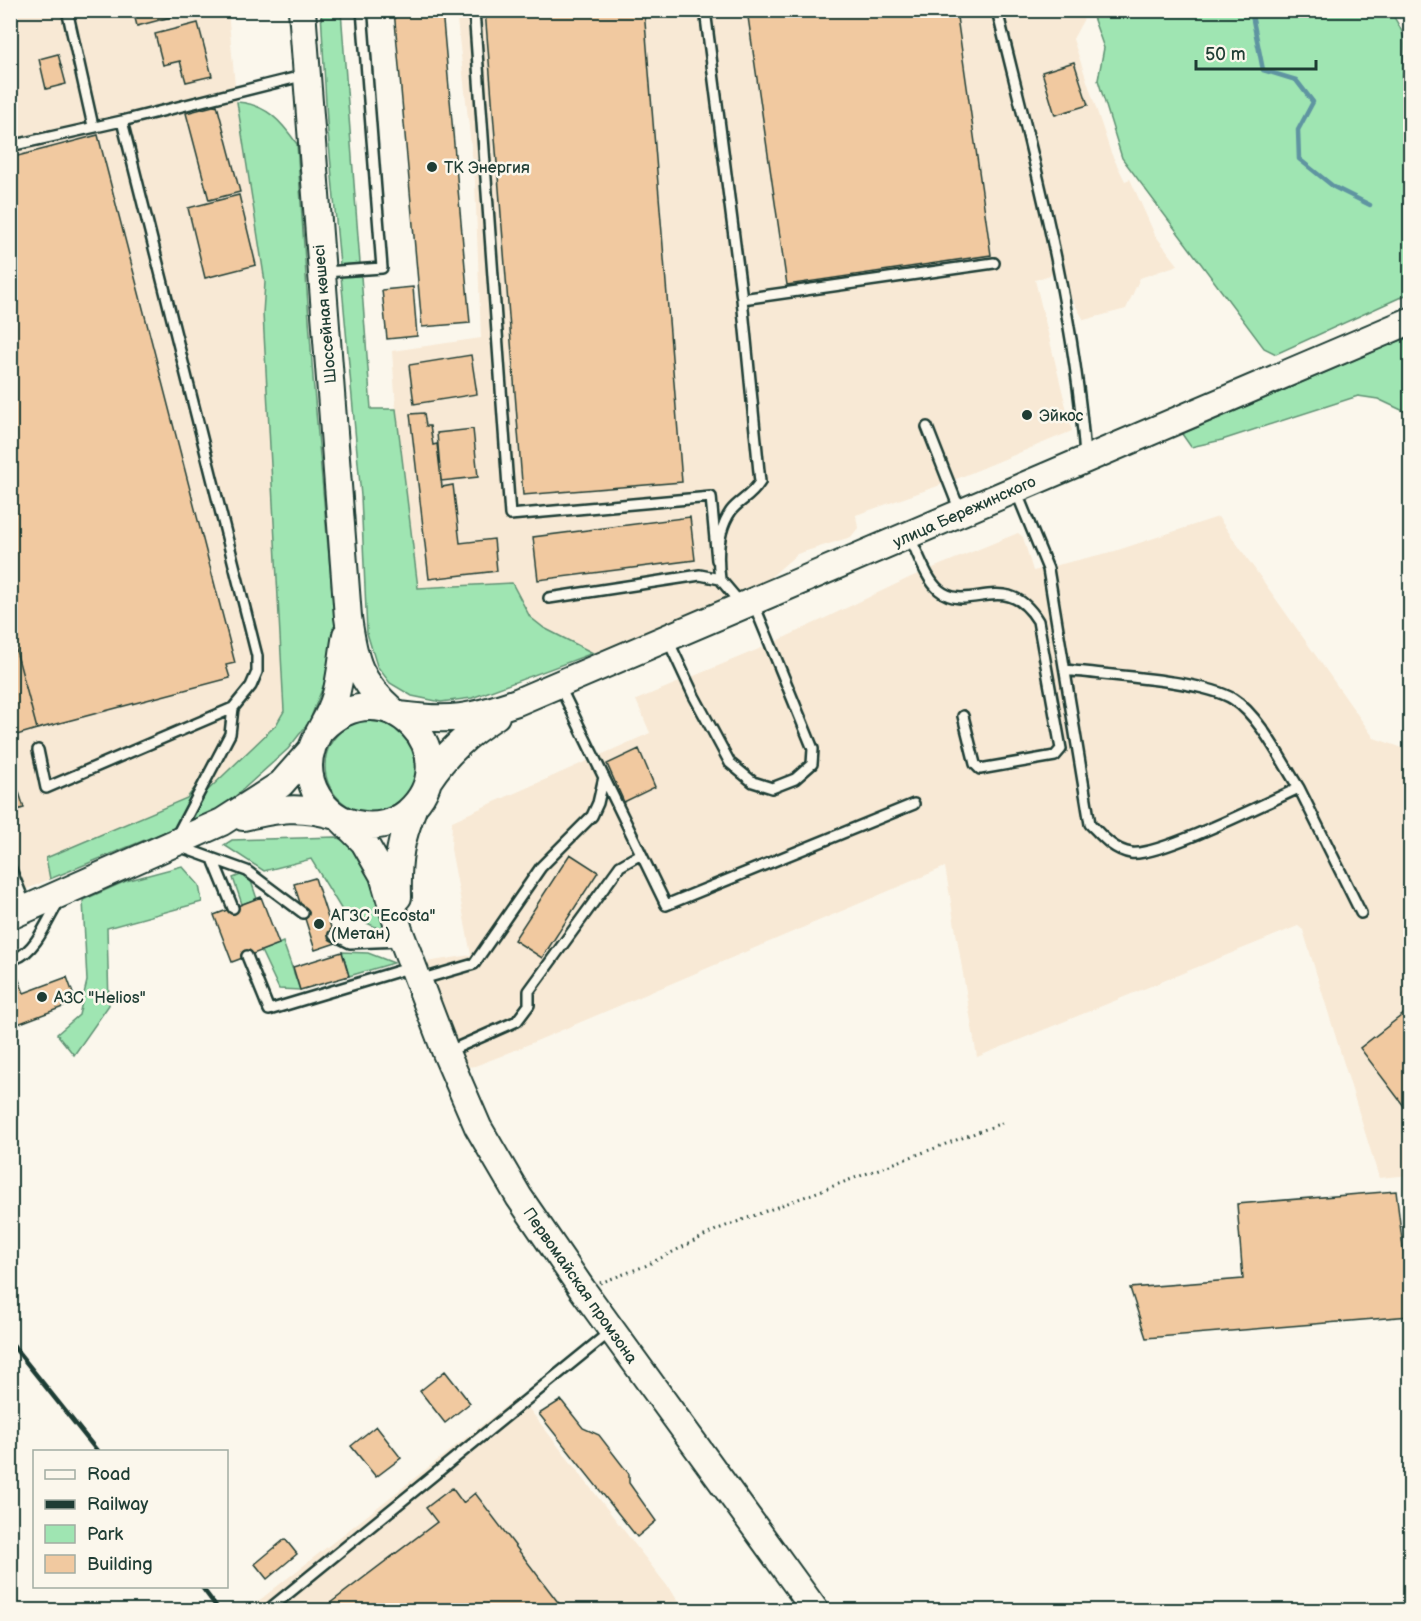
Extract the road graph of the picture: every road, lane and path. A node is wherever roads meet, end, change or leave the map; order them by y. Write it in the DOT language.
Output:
graph roads {
  1 [pos="67,10"];
  2 [pos="302,10"];
  3 [pos="362,10"];
  4 [pos="474,10"];
  5 [pos="705,10"];
  6 [pos="998,10"];
  7 [pos="306,75"];
  8 [pos="122,121"];
  9 [pos="93,126"];
  10 [pos="10,146"];
  11 [pos="994,263"];
  12 [pos="321,272"];
  13 [pos="742,299"];
  14 [pos="1410,321"];
  15 [pos="927,426"];
  16 [pos="1085,458"];
  17 [pos="1015,489"];
  18 [pos="961,512"];
  19 [pos="909,536"];
  20 [pos="717,560"];
  21 [pos="720,579"];
  22 [pos="549,598"];
  23 [pos="748,604"];
  24 [pos="348,617"];
  25 [pos="668,638"];
  26 [pos="1065,670"];
  27 [pos="559,684"];
  28 [pos="517,702"];
  29 [pos="233,708"];
  30 [pos="397,713"];
  31 [pos="963,716"];
  32 [pos="317,739"];
  33 [pos="38,750"];
  34 [pos="604,777"];
  35 [pos="428,781"];
  36 [pos="1299,788"];
  37 [pos="914,804"];
  38 [pos="414,806"];
  39 [pos="339,818"];
  40 [pos="222,822"];
  41 [pos="173,844"];
  42 [pos="641,854"];
  43 [pos="213,859"];
  44 [pos="10,867"];
  45 [pos="63,893"];
  46 [pos="233,908"];
  47 [pos="19,912"];
  48 [pos="303,912"];
  49 [pos="1361,913"];
  50 [pos="334,935"];
  51 [pos="401,936"];
  52 [pos="247,956"];
  53 [pos="16,958"];
  54 [pos="414,973"];
  55 [pos="446,1053"];
  56 [pos="1002,1123"];
  57 [pos="582,1289"];
  58 [pos="613,1330"];
  59 [pos="268,1611"];
  60 [pos="815,1611"];
  1 -- 9 [label="lane"];
  2 -- 7 [label="main road, Шоссейная көшесі"];
  3 -- 12 [label="lane"];
  4 -- 20 [label="lane"];
  5 -- 13 [label="lane"];
  6 -- 16 [label="lane"];
  7 -- 8 [label="lane"];
  7 -- 12 [label="main road, Шоссейная көшесі"];
  8 -- 9 [label="lane"];
  8 -- 29 [label="lane"];
  9 -- 10 [label="lane"];
  11 -- 13 [label="lane"];
  12 -- 24 [label="main road, Шоссейная көшесі"];
  13 -- 20 [label="lane"];
  14 -- 16 [label="main road, улица Бережинского"];
  15 -- 18 [label="lane"];
  16 -- 17 [label="main road, улица Бережинского"];
  17 -- 18 [label="main road, улица Бережинского"];
  17 -- 26 [label="lane"];
  18 -- 19 [label="main road, улица Бережинского"];
  19 -- 23 [label="main road, улица Бережинского"];
  19 -- 31 [label="lane"];
  20 -- 21 [label="lane"];
  21 -- 22 [label="lane"];
  21 -- 23 [label="lane"];
  23 -- 25 [label="main road, улица Бережинского"];
  23 -- 25 [label="lane"];
  24 -- 30 [label="main road"];
  24 -- 32 [label="main road"];
  25 -- 27 [label="main road, улица Бережинского"];
  26 -- 36 [label="lane"];
  26 -- 36 [label="lane"];
  27 -- 28 [label="main road, улица Бережинского"];
  27 -- 34 [label="lane"];
  28 -- 30 [label="main road"];
  28 -- 35 [label="main road"];
  29 -- 33 [label="lane"];
  29 -- 41 [label="lane"];
  30 -- 32 [label="main road"];
  30 -- 35 [label="main road"];
  32 -- 39 [label="main road"];
  32 -- 40 [label="main road"];
  34 -- 42 [label="lane"];
  34 -- 54 [label="lane"];
  35 -- 38 [label="main road"];
  36 -- 49 [label="lane"];
  37 -- 42 [label="lane"];
  38 -- 39 [label="main road"];
  38 -- 51 [label="main road"];
  39 -- 40 [label="main road"];
  39 -- 51 [label="main road"];
  40 -- 41 [label="main road"];
  41 -- 43 [label="lane"];
  41 -- 45 [label="main road"];
  42 -- 55 [label="lane"];
  43 -- 46 [label="lane"];
  43 -- 48 [label="lane"];
  44 -- 47 [label="lane"];
  45 -- 47 [label="main road"];
  45 -- 53 [label="lane"];
  50 -- 51 [label="lane"];
  51 -- 54 [label="main road, Первомайская промзона"];
  52 -- 54 [label="lane"];
  54 -- 55 [label="main road, Первомайская промзона"];
  55 -- 57 [label="main road, Первомайская промзона"];
  56 -- 57 [label="path"];
  57 -- 58 [label="main road, Первомайская промзона"];
  58 -- 59 [label="lane"];
  58 -- 60 [label="main road, Первомайская промзона"];
}
